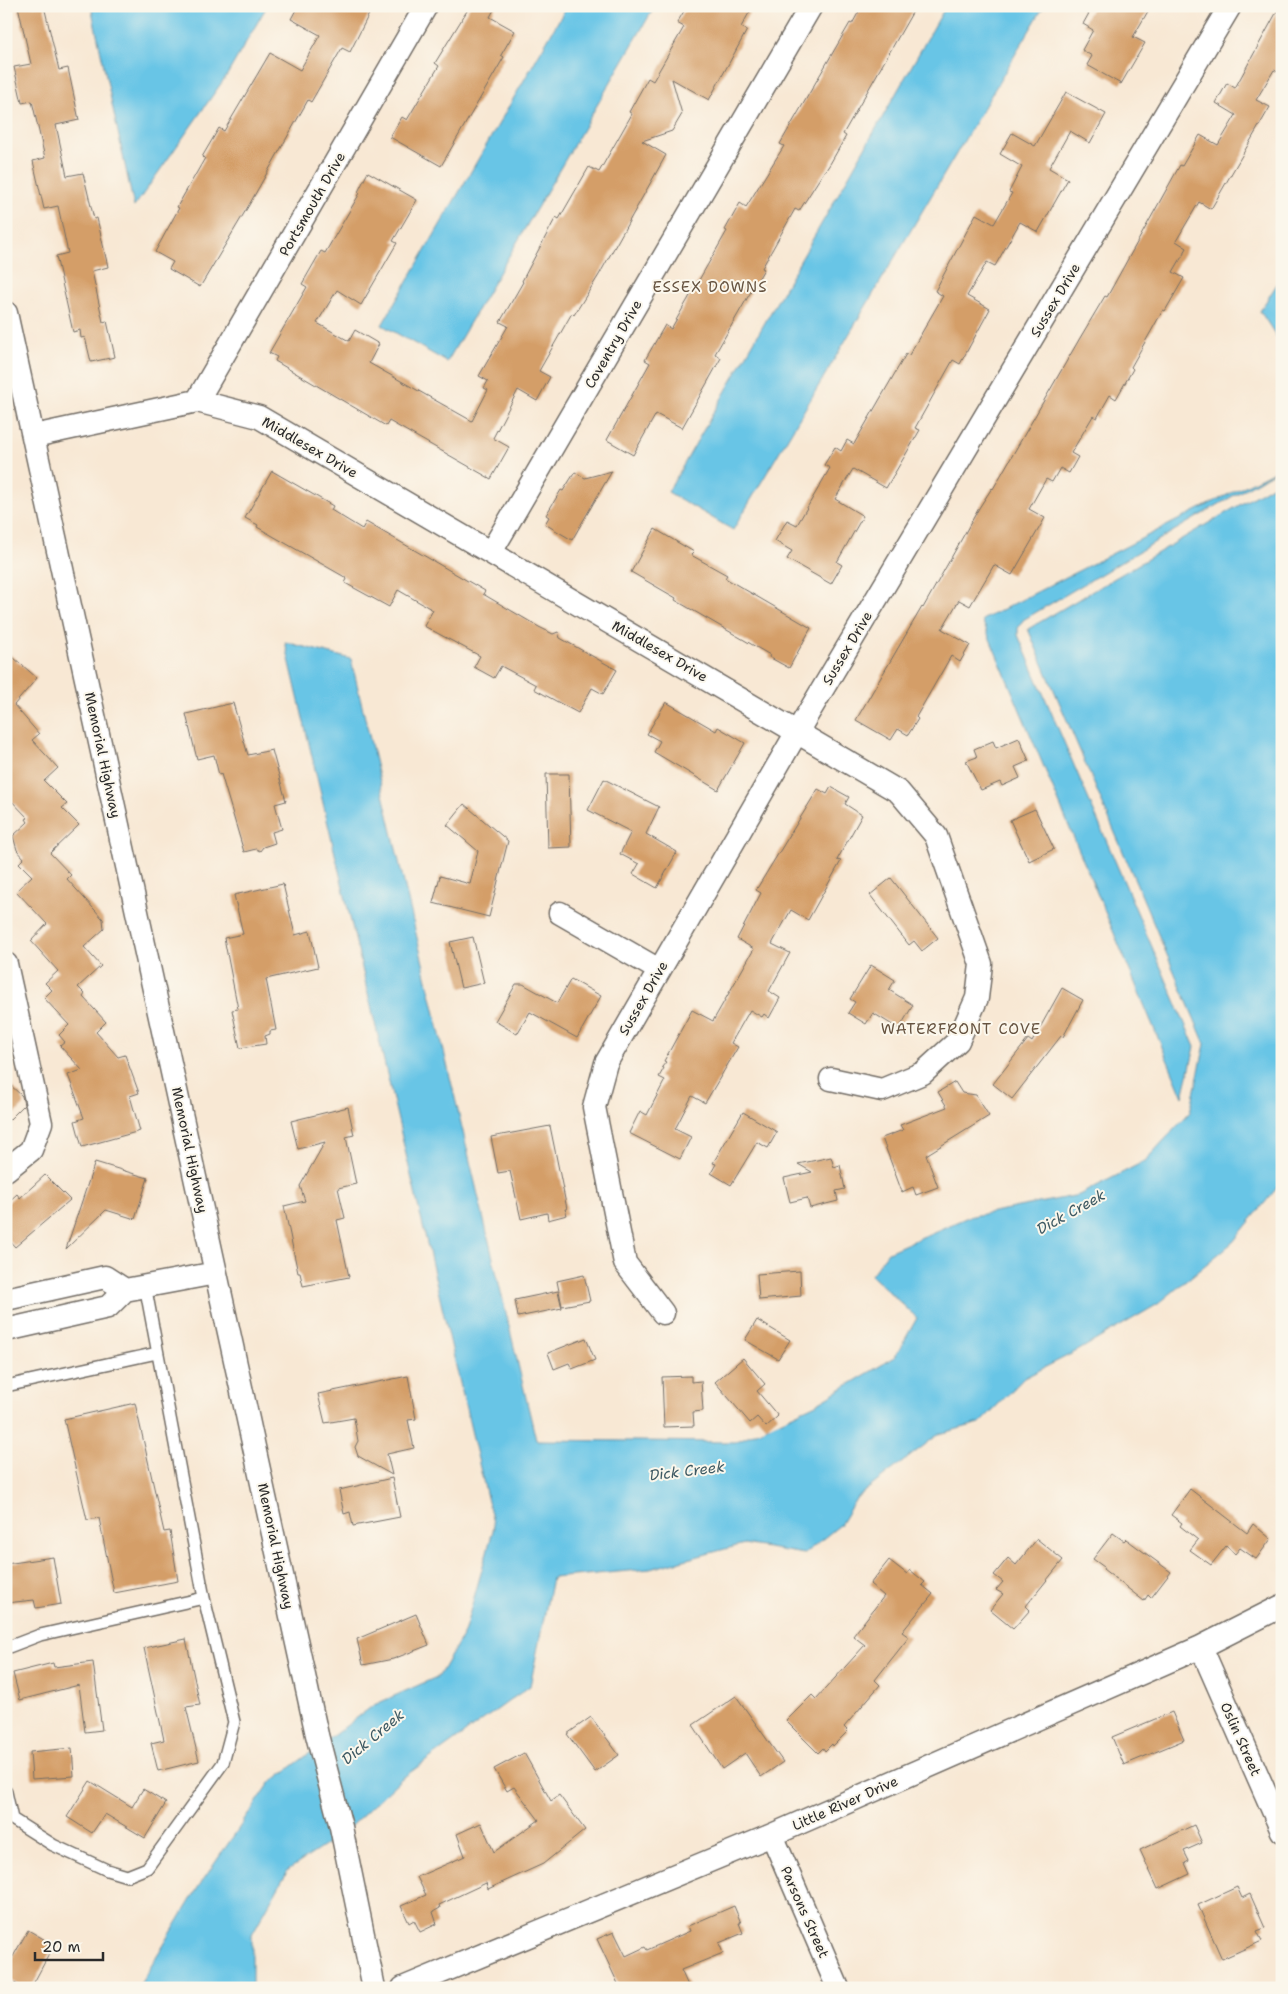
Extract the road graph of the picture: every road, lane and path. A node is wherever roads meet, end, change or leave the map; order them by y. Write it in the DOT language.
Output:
graph roads {
  1 [pos="426,6"];
  2 [pos="812,6"];
  3 [pos="1230,6"];
  4 [pos="6,313"];
  5 [pos="197,401"];
  6 [pos="34,436"];
  7 [pos="491,552"];
  8 [pos="798,732"];
  9 [pos="560,913"];
  10 [pos="6,964"];
  11 [pos="659,970"];
  12 [pos="832,1079"];
  13 [pos="6,1170"];
  14 [pos="216,1273"];
  15 [pos="135,1288"];
  16 [pos="6,1299"];
  17 [pos="663,1313"];
  18 [pos="6,1330"];
  19 [pos="158,1353"];
  20 [pos="6,1386"];
  21 [pos="204,1598"];
  22 [pos="1282,1606"];
  23 [pos="1201,1647"];
  24 [pos="6,1648"];
  25 [pos="6,1792"];
  26 [pos="1282,1831"];
  27 [pos="772,1835"];
  28 [pos="374,1988"];
  29 [pos="403,1988"];
  30 [pos="838,1988"];
  1 -- 5 [label="street, Portsmouth Drive"];
  2 -- 7 [label="street, Coventry Drive"];
  3 -- 8 [label="street, Sussex Drive"];
  4 -- 6 [label="street, Memorial Highway"];
  5 -- 6 [label="street, Middlesex Drive"];
  5 -- 7 [label="street, Middlesex Drive"];
  6 -- 14 [label="street, Memorial Highway"];
  7 -- 8 [label="street, Middlesex Drive"];
  8 -- 11 [label="street, Sussex Drive"];
  8 -- 12 [label="street, Middlesex Drive"];
  9 -- 11 [label="street"];
  10 -- 13 [label="street"];
  11 -- 17 [label="street, Sussex Drive"];
  14 -- 15 [label="street"];
  14 -- 28 [label="street, Memorial Highway"];
  15 -- 16 [label="street"];
  15 -- 18 [label="street"];
  15 -- 19 [label="lane"];
  19 -- 20 [label="lane"];
  19 -- 21 [label="lane"];
  21 -- 24 [label="lane"];
  21 -- 25 [label="lane"];
  22 -- 23 [label="street, Little River Drive"];
  23 -- 26 [label="street, Oslin Street"];
  23 -- 27 [label="street, Little River Drive"];
  27 -- 29 [label="street, Little River Drive"];
  27 -- 30 [label="street, Parsons Street"];
}
